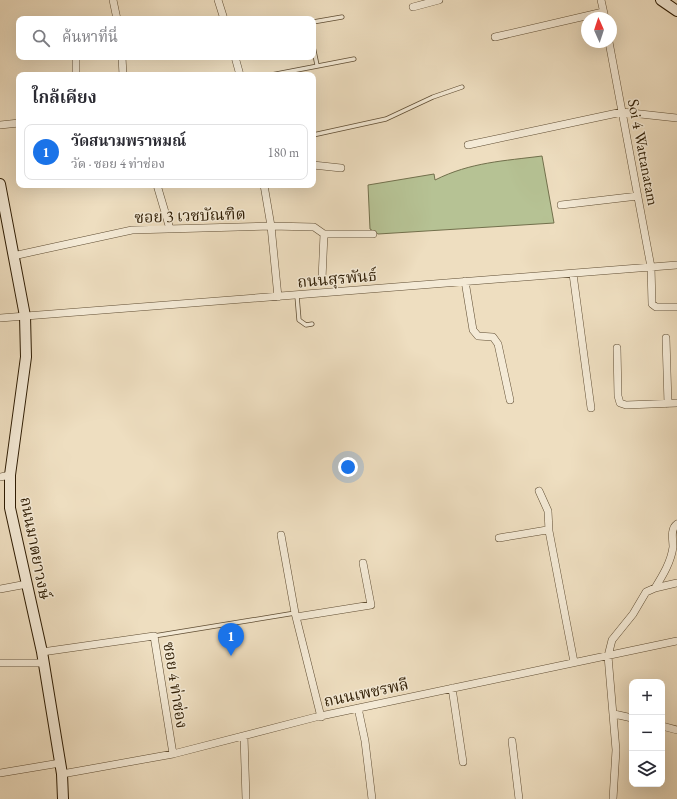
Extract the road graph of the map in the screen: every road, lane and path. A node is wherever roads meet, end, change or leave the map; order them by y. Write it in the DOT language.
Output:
graph roads {
  1 [pos="113,0"];
  2 [pos="218,0"];
  3 [pos="439,0"];
  4 [pos="601,0"];
  5 [pos="661,0"];
  6 [pos="413,7"];
  7 [pos="677,11"];
  8 [pos="603,12"];
  9 [pos="116,16"];
  10 [pos="223,16"];
  11 [pos="342,17"];
  12 [pos="581,19"];
  13 [pos="316,21"];
  14 [pos="495,36"];
  15 [pos="610,48"];
  16 [pos="354,59"];
  17 [pos="76,60"];
  18 [pos="122,60"];
  19 [pos="236,60"];
  20 [pos="316,60"];
  21 [pos="317,65"];
  22 [pos="76,72"];
  23 [pos="123,72"];
  24 [pos="239,72"];
  25 [pos="285,72"];
  26 [pos="462,87"];
  27 [pos="622,112"];
  28 [pos="677,118"];
  29 [pos="16,123"];
  30 [pos="0,125"];
  31 [pos="316,134"];
  32 [pos="468,145"];
  33 [pos="316,165"];
  34 [pos="341,168"];
  35 [pos="0,188"];
  36 [pos="158,188"];
  37 [pos="265,188"];
  38 [pos="638,196"];
  39 [pos="561,205"];
  40 [pos="271,226"];
  41 [pos="170,229"];
  42 [pos="324,234"];
  43 [pos="373,234"];
  44 [pos="13,256"];
  45 [pos="677,265"];
  46 [pos="652,267"];
  47 [pos="573,274"];
  48 [pos="322,279"];
  49 [pos="465,281"];
  50 [pos="297,296"];
  51 [pos="278,297"];
  52 [pos="677,307"];
  53 [pos="25,316"];
  54 [pos="0,318"];
  55 [pos="312,324"];
  56 [pos="666,338"];
  57 [pos="617,348"];
  58 [pos="510,400"];
  59 [pos="677,403"];
  60 [pos="668,404"];
  61 [pos="591,408"];
  62 [pos="5,476"];
  63 [pos="539,491"];
  64 [pos="677,524"];
  65 [pos="549,531"];
  66 [pos="281,535"];
  67 [pos="499,538"];
  68 [pos="363,563"];
  69 [pos="677,583"];
  70 [pos="27,584"];
  71 [pos="656,588"];
  72 [pos="0,589"];
  73 [pos="295,615"];
  74 [pos="154,636"];
  75 [pos="677,641"];
  76 [pos="42,652"];
  77 [pos="608,656"];
  78 [pos="0,662"];
  79 [pos="44,662"];
  80 [pos="574,662"];
  81 [pos="452,688"];
  82 [pos="358,708"];
  83 [pos="614,714"];
  84 [pos="321,717"];
  85 [pos="629,717"];
  86 [pos="665,727"];
  87 [pos="677,730"];
  88 [pos="244,736"];
  89 [pos="512,741"];
  90 [pos="173,754"];
  91 [pos="463,762"];
  92 [pos="60,763"];
  93 [pos="0,773"];
  94 [pos="62,774"];
  95 [pos="63,799"];
  96 [pos="246,799"];
  97 [pos="372,799"];
  98 [pos="519,799"];
  99 [pos="613,799"];
  1 -- 9 [label="street"];
  2 -- 10 [label="street"];
  3 -- 6 [label="street"];
  4 -- 8 [label="street"];
  5 -- 7 [label="street"];
  11 -- 13 [label="lane"];
  12 -- 14 [label="street"];
  15 -- 27 [label="street, Soi 4 Wattanatam"];
  16 -- 21 [label="lane"];
  17 -- 22 [label="street"];
  18 -- 23 [label="street"];
  19 -- 24 [label="street"];
  20 -- 21 [label="lane"];
  21 -- 25 [label="lane"];
  26 -- 31 [label="lane"];
  27 -- 28 [label="street"];
  27 -- 32 [label="street"];
  27 -- 38 [label="street, Soi 4 Wattanatam"];
  29 -- 30 [label="street"];
  33 -- 34 [label="street"];
  35 -- 44 [label="street, ถนนมาตยาวงษ์"];
  36 -- 41 [label="street"];
  37 -- 40 [label="street"];
  38 -- 39 [label="street"];
  38 -- 46 [label="street, Soi 4 Wattanatam"];
  40 -- 41 [label="street, ซอย 3 เวชบัณฑิต"];
  40 -- 42 [label="street, ซอย 3 เวชบัณฑิต"];
  40 -- 51 [label="street"];
  41 -- 44 [label="street, ซอย 3 เวชบัณฑิต"];
  42 -- 43 [label="street, ซอย 3 เวชบัณฑิต"];
  42 -- 48 [label="street"];
  44 -- 53 [label="street, ถนนมาตยาวงษ์"];
  45 -- 46 [label="street, ถนนสุรพันธ์"];
  46 -- 47 [label="street, ถนนสุรพันธ์"];
  46 -- 52 [label="street, Soi 4 Wattanatam"];
  47 -- 49 [label="street, ถนนสุรพันธ์"];
  47 -- 61 [label="street"];
  49 -- 50 [label="street, ถนนสุรพันธ์"];
  49 -- 58 [label="street"];
  50 -- 51 [label="street, ถนนสุรพันธ์"];
  50 -- 55 [label="lane"];
  51 -- 53 [label="street, ถนนสุรพันธ์"];
  53 -- 54 [label="street, ถนนสุรพันธ์"];
  53 -- 62 [label="street, ถนนมาตยาวงษ์"];
  56 -- 60 [label="street"];
  57 -- 60 [label="street"];
  59 -- 60 [label="street"];
  62 -- 70 [label="street, ถนนมาตยาวงษ์"];
  63 -- 65 [label="street"];
  64 -- 71 [label="street"];
  65 -- 67 [label="street"];
  65 -- 80 [label="street"];
  66 -- 73 [label="street"];
  68 -- 73 [label="street"];
  69 -- 71 [label="street"];
  70 -- 72 [label="street"];
  70 -- 76 [label="street, ถนนมาตยาวงษ์"];
  71 -- 77 [label="street"];
  73 -- 74 [label="lane"];
  73 -- 84 [label="street"];
  74 -- 76 [label="street, ซอย 4 ท่าช่อง"];
  74 -- 90 [label="street, ซอย 4 ท่าช่อง"];
  75 -- 77 [label="street, ถนนเพชรพลี"];
  76 -- 79 [label="street, ถนนมาตยาวงษ์"];
  77 -- 80 [label="street, ถนนเพชรพลี"];
  77 -- 83 [label="street"];
  78 -- 79 [label="street"];
  79 -- 92 [label="street, ถนนมาตยาวงษ์"];
  80 -- 81 [label="street, ถนนเพชรพลี"];
  81 -- 82 [label="street, ถนนเพชรพลี"];
  81 -- 91 [label="street"];
  82 -- 84 [label="street, ถนนเพชรพลี"];
  82 -- 97 [label="street"];
  83 -- 85 [label="street"];
  83 -- 99 [label="street"];
  84 -- 88 [label="street, ถนนเพชรพลี"];
  86 -- 87 [label="street"];
  88 -- 90 [label="street, ถนนเพชรพลี"];
  88 -- 96 [label="street"];
  89 -- 98 [label="street"];
  90 -- 94 [label="street, ถนนเพชรพลี"];
  92 -- 93 [label="street"];
  92 -- 94 [label="street, ถนนมาตยาวงษ์"];
  94 -- 95 [label="street, ถนนมาตยาวงษ์"];
}
